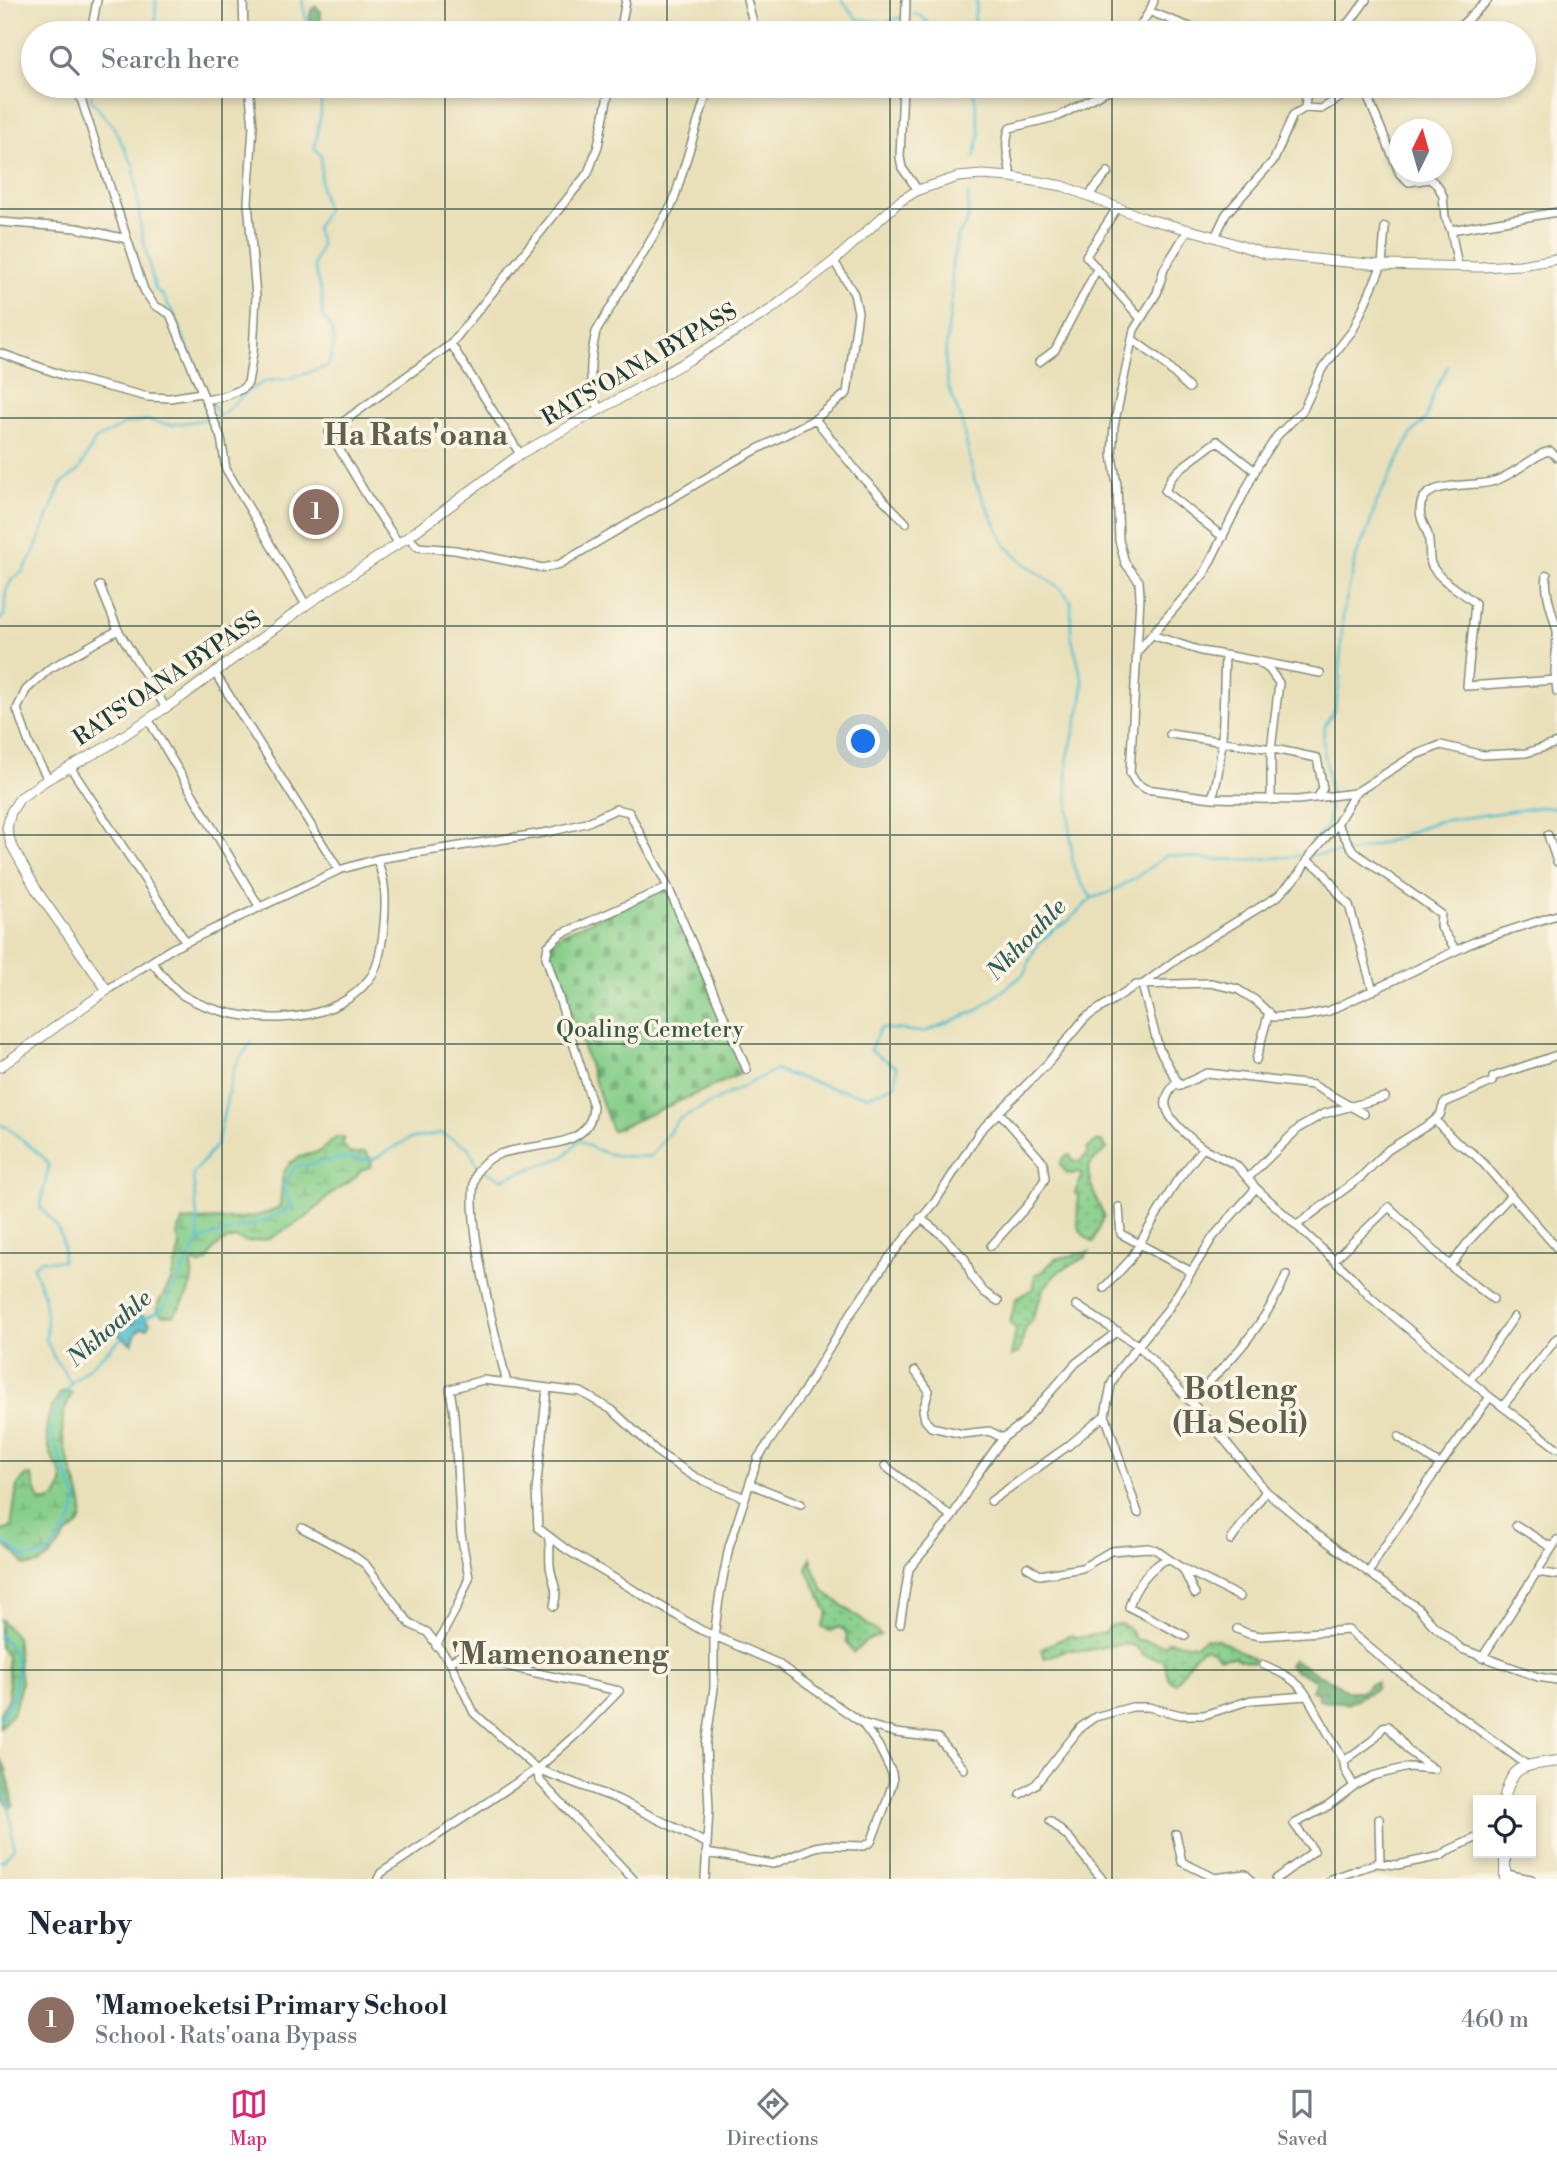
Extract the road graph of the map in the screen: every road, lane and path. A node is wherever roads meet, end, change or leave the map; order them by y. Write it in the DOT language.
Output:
graph roads {
  1 [pos="97,0"];
  2 [pos="243,0"];
  3 [pos="625,0"];
  4 [pos="747,0"];
  5 [pos="906,0"];
  6 [pos="1154,0"];
  7 [pos="1366,0"];
  8 [pos="1488,0"];
  9 [pos="1151,12"];
  10 [pos="93,21"];
  11 [pos="244,21"];
  12 [pos="623,21"];
  13 [pos="753,21"];
  14 [pos="905,21"];
  15 [pos="1143,21"];
  16 [pos="1174,21"];
  17 [pos="1349,21"];
  18 [pos="1466,21"];
  19 [pos="81,98"];
  20 [pos="250,98"];
  21 [pos="608,98"];
  22 [pos="705,98"];
  23 [pos="902,98"];
  24 [pos="1093,98"];
  25 [pos="1306,98"];
  26 [pos="1340,98"];
  27 [pos="1366,98"];
  28 [pos="1305,108"];
  29 [pos="1108,172"];
  30 [pos="1011,177"];
  31 [pos="918,190"];
  32 [pos="1089,195"];
  33 [pos="1117,208"];
  34 [pos="1557,212"];
  35 [pos="0,222"];
  36 [pos="1385,227"];
  37 [pos="1188,230"];
  38 [pos="1451,230"];
  39 [pos="1215,237"];
  40 [pos="127,239"];
  41 [pos="1557,259"];
  42 [pos="834,261"];
  43 [pos="1382,265"];
  44 [pos="1458,266"];
  45 [pos="1097,268"];
  46 [pos="1141,319"];
  47 [pos="1132,339"];
  48 [pos="451,344"];
  49 [pos="0,353"];
  50 [pos="1039,362"];
  51 [pos="1189,388"];
  52 [pos="204,396"];
  53 [pos="599,409"];
  54 [pos="816,419"];
  55 [pos="520,454"];
  56 [pos="1557,457"];
  57 [pos="1255,471"];
  58 [pos="906,523"];
  59 [pos="408,537"];
  60 [pos="1223,537"];
  61 [pos="398,544"];
  62 [pos="1547,575"];
  63 [pos="100,586"];
  64 [pos="306,605"];
  65 [pos="118,630"];
  66 [pos="1557,633"];
  67 [pos="1152,635"];
  68 [pos="1137,652"];
  69 [pos="1225,655"];
  70 [pos="1260,663"];
  71 [pos="215,673"];
  72 [pos="1320,673"];
  73 [pos="1556,680"];
  74 [pos="1557,692"];
  75 [pos="166,708"];
  76 [pos="148,719"];
  77 [pos="1170,734"];
  78 [pos="1220,742"];
  79 [pos="1557,743"];
  80 [pos="1271,750"];
  81 [pos="70,767"];
  82 [pos="48,779"];
  83 [pos="1355,793"];
  84 [pos="1318,797"];
  85 [pos="1212,798"];
  86 [pos="1271,800"];
  87 [pos="1337,824"];
  88 [pos="1548,835"];
  89 [pos="377,859"];
  90 [pos="1307,861"];
  91 [pos="1557,862"];
  92 [pos="339,870"];
  93 [pos="668,887"];
  94 [pos="260,908"];
  95 [pos="1557,915"];
  96 [pos="186,942"];
  97 [pos="1456,950"];
  98 [pos="151,962"];
  99 [pos="1142,985"];
  100 [pos="107,990"];
  101 [pos="1373,991"];
  102 [pos="1269,1012"];
  103 [pos="1557,1055"];
  104 [pos="1256,1060"];
  105 [pos="0,1066"];
  106 [pos="747,1070"];
  107 [pos="1177,1081"];
  108 [pos="1385,1097"];
  109 [pos="1352,1107"];
  110 [pos="999,1112"];
  111 [pos="1364,1114"];
  112 [pos="1435,1120"];
  113 [pos="1203,1148"];
  114 [pos="1248,1178"];
  115 [pos="1256,1188"];
  116 [pos="1510,1196"];
  117 [pos="1119,1207"];
  118 [pos="920,1218"];
  119 [pos="1297,1224"];
  120 [pos="1140,1245"];
  121 [pos="991,1247"];
  122 [pos="1557,1248"];
  123 [pos="1334,1260"];
  124 [pos="1449,1265"];
  125 [pos="1190,1271"];
  126 [pos="1286,1275"];
  127 [pos="1104,1288"];
  128 [pos="1493,1299"];
  129 [pos="998,1301"];
  130 [pos="1076,1305"];
  131 [pos="1514,1317"];
  132 [pos="1118,1331"];
  133 [pos="1557,1338"];
  134 [pos="1139,1346"];
  135 [pos="915,1371"];
  136 [pos="1470,1380"];
  137 [pos="507,1383"];
  138 [pos="547,1388"];
  139 [pos="1490,1397"];
  140 [pos="1190,1401"];
  141 [pos="1503,1406"];
  142 [pos="1105,1415"];
  143 [pos="1399,1437"];
  144 [pos="1003,1438"];
  145 [pos="1557,1448"];
  146 [pos="1440,1465"];
  147 [pos="885,1466"];
  148 [pos="750,1485"];
  149 [pos="1266,1492"];
  150 [pos="745,1498"];
  151 [pos="991,1501"];
  152 [pos="802,1504"];
  153 [pos="1138,1513"];
  154 [pos="952,1517"];
  155 [pos="1516,1525"];
  156 [pos="302,1528"];
  157 [pos="548,1536"];
  158 [pos="1231,1540"];
  159 [pos="1557,1540"];
  160 [pos="1552,1548"];
  161 [pos="1167,1559"];
  162 [pos="1027,1567"];
  163 [pos="1184,1569"];
  164 [pos="1537,1572"];
  165 [pos="1369,1573"];
  166 [pos="1557,1575"];
  167 [pos="1195,1594"];
  168 [pos="1240,1598"];
  169 [pos="554,1605"];
  170 [pos="900,1624"];
  171 [pos="1237,1629"];
  172 [pos="1185,1636"];
  173 [pos="714,1637"];
  174 [pos="436,1646"];
  175 [pos="1482,1658"];
  176 [pos="450,1662"];
  177 [pos="1264,1665"];
  178 [pos="1557,1680"];
  179 [pos="1307,1696"];
  180 [pos="862,1723"];
  181 [pos="1344,1761"];
  182 [pos="1557,1761"];
  183 [pos="1527,1765"];
  184 [pos="537,1769"];
  185 [pos="964,1769"];
  186 [pos="1354,1786"];
  187 [pos="1020,1794"];
  188 [pos="1506,1795"];
  189 [pos="1379,1819"];
  190 [pos="1050,1821"];
  191 [pos="1177,1834"];
  192 [pos="1473,1839"];
  193 [pos="706,1843"];
  194 [pos="706,1853"];
  195 [pos="1505,1858"];
  196 [pos="1380,1863"];
  197 [pos="1505,1876"];
  198 [pos="381,1877"];
  199 [pos="633,1879"];
  200 [pos="705,1879"];
  201 [pos="1102,1879"];
  202 [pos="1250,1879"];
  203 [pos="1276,1879"];
  204 [pos="1331,1879"];
  205 [pos="1531,1879"];
  1 -- 10 [label="street"];
  2 -- 11 [label="street"];
  3 -- 12 [label="street"];
  4 -- 13 [label="street"];
  5 -- 14 [label="street"];
  6 -- 9 [label="street"];
  7 -- 17 [label="street"];
  8 -- 18 [label="street"];
  9 -- 15 [label="street"];
  9 -- 16 [label="street"];
  19 -- 40 [label="street"];
  20 -- 52 [label="street"];
  21 -- 48 [label="street"];
  22 -- 53 [label="street"];
  23 -- 31 [label="street"];
  24 -- 30 [label="street"];
  25 -- 28 [label="street"];
  26 -- 28 [label="street"];
  27 -- 38 [label="street"];
  28 -- 39 [label="street"];
  29 -- 32 [label="street"];
  30 -- 31 [label="street, RATS'OANA BYPASS"];
  30 -- 32 [label="street, RATS'OANA BYPASS"];
  31 -- 42 [label="street, RATS'OANA BYPASS"];
  32 -- 33 [label="street, RATS'OANA BYPASS"];
  33 -- 37 [label="street, RATS'OANA BYPASS"];
  33 -- 45 [label="street"];
  34 -- 38 [label="street"];
  35 -- 40 [label="street"];
  36 -- 43 [label="street"];
  37 -- 39 [label="street, RATS'OANA BYPASS"];
  37 -- 46 [label="street"];
  38 -- 44 [label="street"];
  39 -- 43 [label="street, RATS'OANA BYPASS"];
  40 -- 52 [label="street"];
  41 -- 44 [label="street, RATS'OANA BYPASS"];
  42 -- 53 [label="street, RATS'OANA BYPASS"];
  42 -- 54 [label="street"];
  43 -- 44 [label="street, RATS'OANA BYPASS"];
  43 -- 57 [label="street"];
  45 -- 46 [label="street"];
  45 -- 50 [label="street"];
  46 -- 47 [label="street"];
  47 -- 51 [label="street"];
  47 -- 68 [label="street"];
  48 -- 55 [label="street"];
  48 -- 61 [label="street"];
  49 -- 52 [label="street"];
  52 -- 64 [label="street"];
  53 -- 55 [label="street, RATS'OANA BYPASS"];
  54 -- 58 [label="street"];
  54 -- 59 [label="street"];
  55 -- 59 [label="street, RATS'OANA BYPASS"];
  56 -- 73 [label="street"];
  57 -- 60 [label="street"];
  57 -- 60 [label="street"];
  59 -- 61 [label="street, RATS'OANA BYPASS"];
  60 -- 67 [label="street"];
  61 -- 64 [label="street, RATS'OANA BYPASS"];
  62 -- 66 [label="street"];
  63 -- 65 [label="street"];
  64 -- 71 [label="street, RATS'OANA BYPASS"];
  65 -- 75 [label="street"];
  65 -- 82 [label="street"];
  66 -- 73 [label="street"];
  67 -- 68 [label="street"];
  67 -- 69 [label="street"];
  68 -- 85 [label="street"];
  69 -- 70 [label="street"];
  69 -- 78 [label="street"];
  70 -- 72 [label="street"];
  70 -- 80 [label="street"];
  71 -- 75 [label="street, RATS'OANA BYPASS"];
  71 -- 92 [label="street"];
  73 -- 74 [label="street"];
  75 -- 76 [label="street, RATS'OANA BYPASS"];
  76 -- 81 [label="street, RATS'OANA BYPASS"];
  76 -- 94 [label="street"];
  77 -- 78 [label="street"];
  78 -- 80 [label="street"];
  78 -- 85 [label="street"];
  79 -- 83 [label="street"];
  80 -- 84 [label="street"];
  80 -- 86 [label="street"];
  81 -- 82 [label="street, RATS'OANA BYPASS"];
  81 -- 96 [label="street"];
  82 -- 100 [label="street, RATS'OANA BYPASS"];
  83 -- 84 [label="street"];
  83 -- 87 [label="street"];
  84 -- 86 [label="street"];
  85 -- 86 [label="street"];
  87 -- 90 [label="street"];
  87 -- 97 [label="street"];
  88 -- 91 [label="street"];
  89 -- 92 [label="street"];
  89 -- 93 [label="street"];
  89 -- 98 [label="street"];
  90 -- 99 [label="street"];
  90 -- 101 [label="street"];
  92 -- 94 [label="street"];
  93 -- 106 [label="street"];
  93 -- 137 [label="street"];
  94 -- 96 [label="street"];
  95 -- 97 [label="street"];
  96 -- 98 [label="street"];
  97 -- 101 [label="street"];
  98 -- 100 [label="street"];
  99 -- 102 [label="street"];
  99 -- 107 [label="street"];
  99 -- 110 [label="street"];
  100 -- 105 [label="street"];
  101 -- 102 [label="street"];
  102 -- 104 [label="street"];
  103 -- 112 [label="street"];
  107 -- 109 [label="street"];
  107 -- 113 [label="street"];
  108 -- 109 [label="street"];
  109 -- 111 [label="street"];
  109 -- 114 [label="street"];
  110 -- 118 [label="street"];
  110 -- 121 [label="street"];
  112 -- 116 [label="street"];
  112 -- 119 [label="street"];
  113 -- 114 [label="street"];
  113 -- 120 [label="street"];
  114 -- 115 [label="street"];
  115 -- 119 [label="street"];
  115 -- 125 [label="street"];
  116 -- 122 [label="street"];
  116 -- 124 [label="street"];
  117 -- 120 [label="street"];
  118 -- 129 [label="street"];
  118 -- 148 [label="street"];
  119 -- 123 [label="street"];
  120 -- 125 [label="street"];
  120 -- 127 [label="street"];
  123 -- 124 [label="street"];
  123 -- 136 [label="street"];
  124 -- 128 [label="street"];
  125 -- 134 [label="street"];
  126 -- 140 [label="street"];
  130 -- 132 [label="street"];
  131 -- 136 [label="street"];
  132 -- 134 [label="street"];
  132 -- 144 [label="street"];
  133 -- 141 [label="street"];
  134 -- 140 [label="street"];
  134 -- 142 [label="street"];
  135 -- 144 [label="street"];
  136 -- 139 [label="street"];
  137 -- 138 [label="street"];
  137 -- 174 [label="street"];
  138 -- 150 [label="street"];
  138 -- 157 [label="street"];
  139 -- 141 [label="street"];
  139 -- 146 [label="street"];
  140 -- 149 [label="street"];
  141 -- 145 [label="street"];
  142 -- 151 [label="street"];
  142 -- 153 [label="street"];
  143 -- 146 [label="street"];
  144 -- 154 [label="street"];
  146 -- 165 [label="street"];
  147 -- 154 [label="street"];
  148 -- 150 [label="street"];
  148 -- 152 [label="street"];
  149 -- 158 [label="street"];
  149 -- 165 [label="street"];
  150 -- 173 [label="street"];
  154 -- 170 [label="street"];
  155 -- 160 [label="street"];
  156 -- 174 [label="street"];
  157 -- 169 [label="street"];
  157 -- 173 [label="street"];
  159 -- 160 [label="street"];
  160 -- 164 [label="street"];
  161 -- 162 [label="street"];
  161 -- 163 [label="street"];
  161 -- 172 [label="street"];
  163 -- 167 [label="street"];
  163 -- 168 [label="street"];
  164 -- 166 [label="street"];
  164 -- 175 [label="street"];
  165 -- 175 [label="street"];
  171 -- 183 [label="street"];
  173 -- 180 [label="street"];
  173 -- 193 [label="street"];
  174 -- 176 [label="street"];
  175 -- 178 [label="street"];
  176 -- 184 [label="street"];
  176 -- 184 [label="street"];
  177 -- 179 [label="street"];
  179 -- 181 [label="street"];
  179 -- 187 [label="street"];
  180 -- 185 [label="street"];
  180 -- 194 [label="street"];
  181 -- 186 [label="street"];
  181 -- 186 [label="street"];
  182 -- 183 [label="main road"];
  183 -- 188 [label="main road"];
  184 -- 193 [label="street"];
  184 -- 198 [label="street"];
  184 -- 199 [label="street"];
  186 -- 203 [label="street"];
  189 -- 196 [label="street"];
  190 -- 201 [label="street"];
  191 -- 202 [label="street"];
  192 -- 196 [label="street"];
  193 -- 194 [label="street"];
  194 -- 200 [label="street"];
  195 -- 197 [label="main road"];
  196 -- 204 [label="street"];
  197 -- 205 [label="street"];
}
